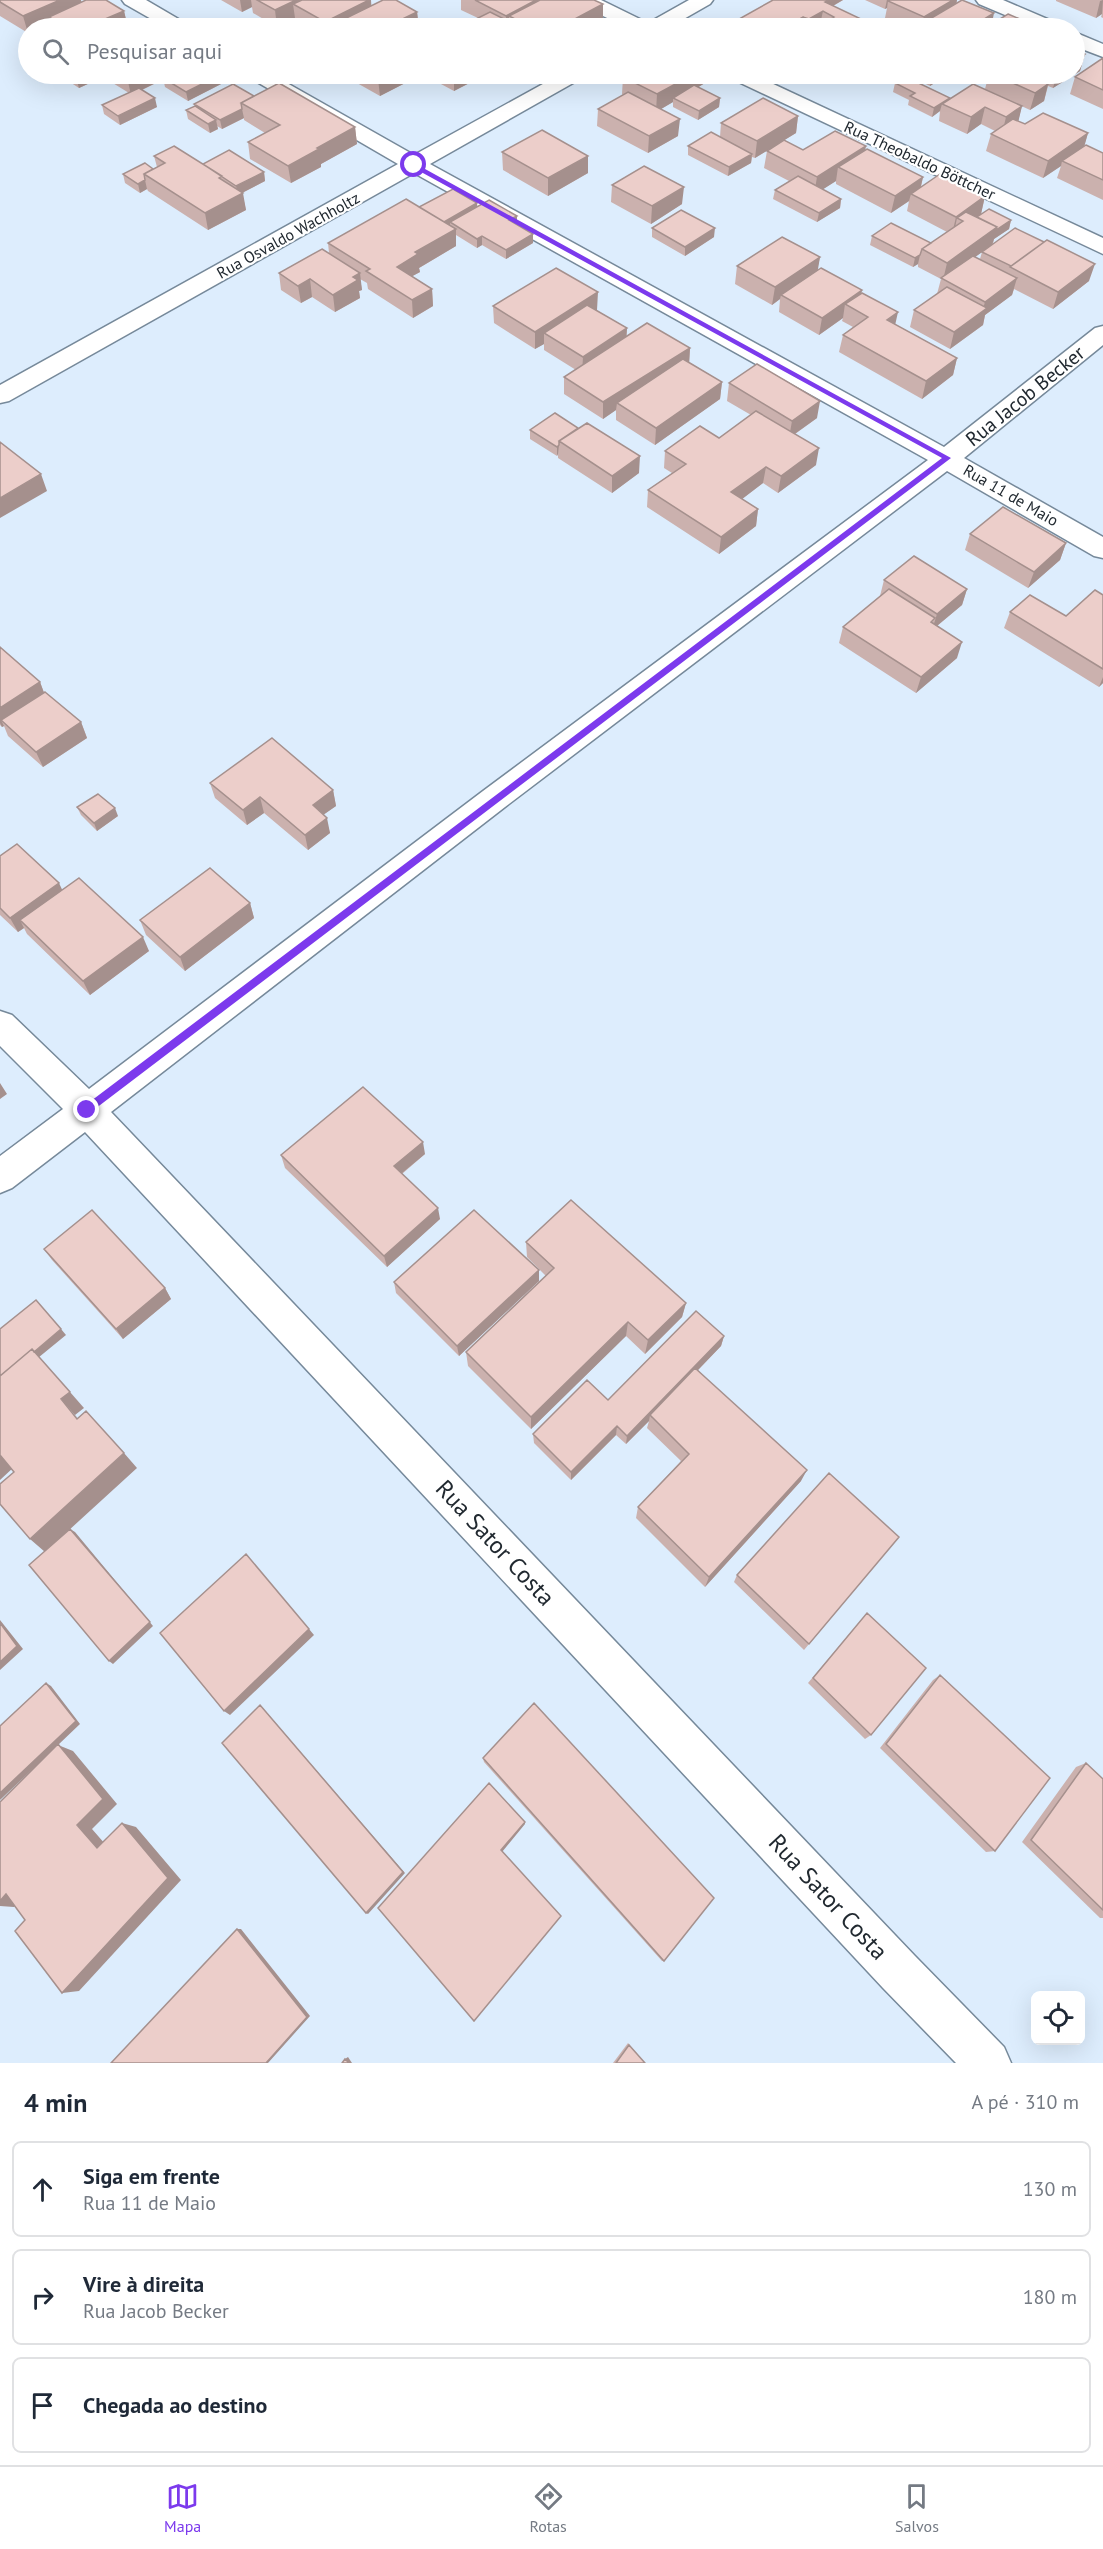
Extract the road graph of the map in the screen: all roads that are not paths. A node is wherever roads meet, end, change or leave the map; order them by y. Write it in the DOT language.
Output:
graph roads {
  1 [pos="132,0"];
  2 [pos="585,0"];
  3 [pos="704,0"];
  4 [pos="986,0"];
  5 [pos="163,18"];
  6 [pos="622,18"];
  7 [pos="672,18"];
  8 [pos="1028,18"];
  9 [pos="1085,43"];
  10 [pos="1103,51"];
  11 [pos="274,84"];
  12 [pos="557,84"];
  13 [pos="758,84"];
  14 [pos="414,165"];
  15 [pos="1103,247"];
  16 [pos="1103,333"];
  17 [pos="0,395"];
  18 [pos="947,458"];
  19 [pos="1103,549"];
  20 [pos="0,1025"];
  21 [pos="87,1110"];
  22 [pos="0,1177"];
  23 [pos="988,2063"];
  1 -- 5 [label="street"];
  2 -- 6 [label="street"];
  3 -- 7 [label="street"];
  4 -- 8 [label="street"];
  9 -- 10 [label="street"];
  11 -- 14 [label="street, Rua 11 de Maio"];
  12 -- 14 [label="street, Rua Osvaldo Wachholtz"];
  13 -- 15 [label="street, Rua Theobaldo Böttcher"];
  14 -- 17 [label="street, Rua Osvaldo Wachholtz"];
  14 -- 18 [label="street, Rua 11 de Maio"];
  16 -- 18 [label="street, Rua Jacob Becker"];
  18 -- 19 [label="street, Rua 11 de Maio"];
  18 -- 21 [label="street, Rua Jacob Becker"];
  20 -- 21 [label="street, Rua Sator Costa"];
  21 -- 22 [label="street, Rua Jacob Becker"];
  21 -- 23 [label="street, Rua Sator Costa"];
}
